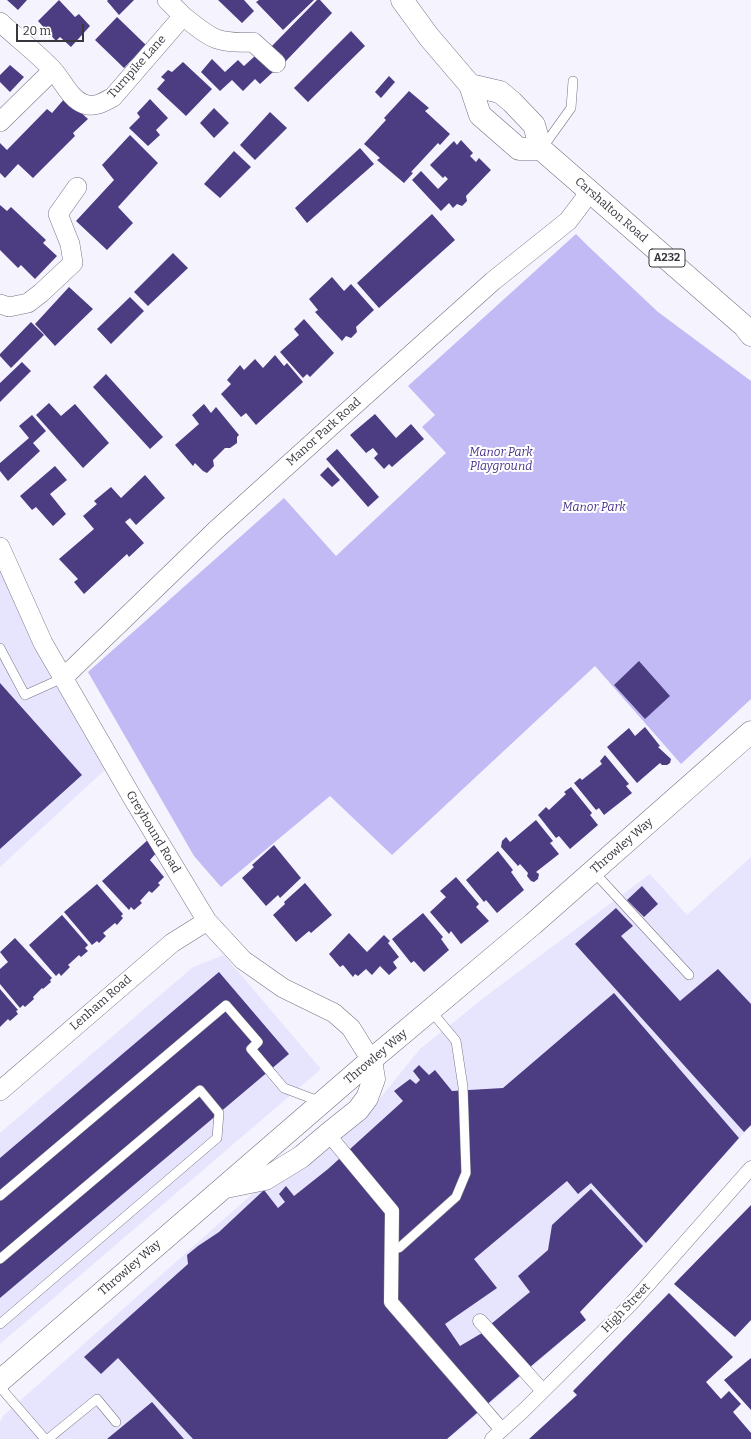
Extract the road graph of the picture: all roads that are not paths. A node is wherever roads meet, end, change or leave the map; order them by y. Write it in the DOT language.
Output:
graph roads {
  1 [pos="167,0"];
  2 [pos="402,0"];
  3 [pos="183,16"];
  4 [pos="0,22"];
  5 [pos="276,63"];
  6 [pos="53,70"];
  7 [pos="573,81"];
  8 [pos="470,85"];
  9 [pos="0,122"];
  10 [pos="541,149"];
  11 [pos="77,187"];
  12 [pos="590,192"];
  13 [pos="0,304"];
  14 [pos="749,329"];
  15 [pos="0,547"];
  16 [pos="0,648"];
  17 [pos="62,678"];
  18 [pos="751,732"];
  19 [pos="593,871"];
  20 [pos="206,921"];
  21 [pos="689,975"];
  22 [pos="431,1011"];
  23 [pos="371,1060"];
  24 [pos="0,1091"];
  25 [pos="323,1102"];
  26 [pos="328,1134"];
  27 [pos="751,1168"];
  28 [pos="223,1188"];
  29 [pos="0,1196"];
  30 [pos="399,1248"];
  31 [pos="0,1260"];
  32 [pos="480,1321"];
  33 [pos="0,1324"];
  34 [pos="0,1381"];
  35 [pos="0,1387"];
  36 [pos="543,1391"];
  37 [pos="116,1422"];
  38 [pos="497,1434"];
  39 [pos="45,1439"];
  40 [pos="48,1439"];
  1 -- 3 [label="street"];
  2 -- 8 [label="main road"];
  3 -- 5 [label="street"];
  3 -- 6 [label="street, Turnpike Lane"];
  4 -- 6 [label="street, Turnpike Lane"];
  6 -- 9 [label="street"];
  7 -- 10 [label="lane"];
  8 -- 10 [label="main road"];
  8 -- 10 [label="main road"];
  10 -- 12 [label="main road, Carshalton Road / A232"];
  11 -- 13 [label="street"];
  12 -- 14 [label="main road, Carshalton Road / A232"];
  12 -- 17 [label="street, Manor Park Road"];
  15 -- 17 [label="street, Greyhound Road"];
  16 -- 17 [label="lane"];
  17 -- 20 [label="street, Greyhound Road"];
  18 -- 19 [label="main road, Throwley Way"];
  19 -- 21 [label="lane"];
  19 -- 22 [label="main road, Throwley Way"];
  20 -- 23 [label="street, Greyhound Road"];
  20 -- 24 [label="street, Lenham Road"];
  22 -- 23 [label="main road, Throwley Way"];
  22 -- 30 [label="lane"];
  23 -- 25 [label="main road, Throwley Way"];
  23 -- 26 [label="main road"];
  25 -- 28 [label="main road, Throwley Way"];
  25 -- 29 [label="lane"];
  26 -- 28 [label="main road"];
  26 -- 38 [label="street"];
  27 -- 36 [label="street, High Street"];
  28 -- 34 [label="main road, Throwley Way"];
  31 -- 33 [label="lane"];
  32 -- 36 [label="street"];
  35 -- 39 [label="lane"];
  36 -- 38 [label="street, High Street"];
  37 -- 40 [label="lane"];
}
